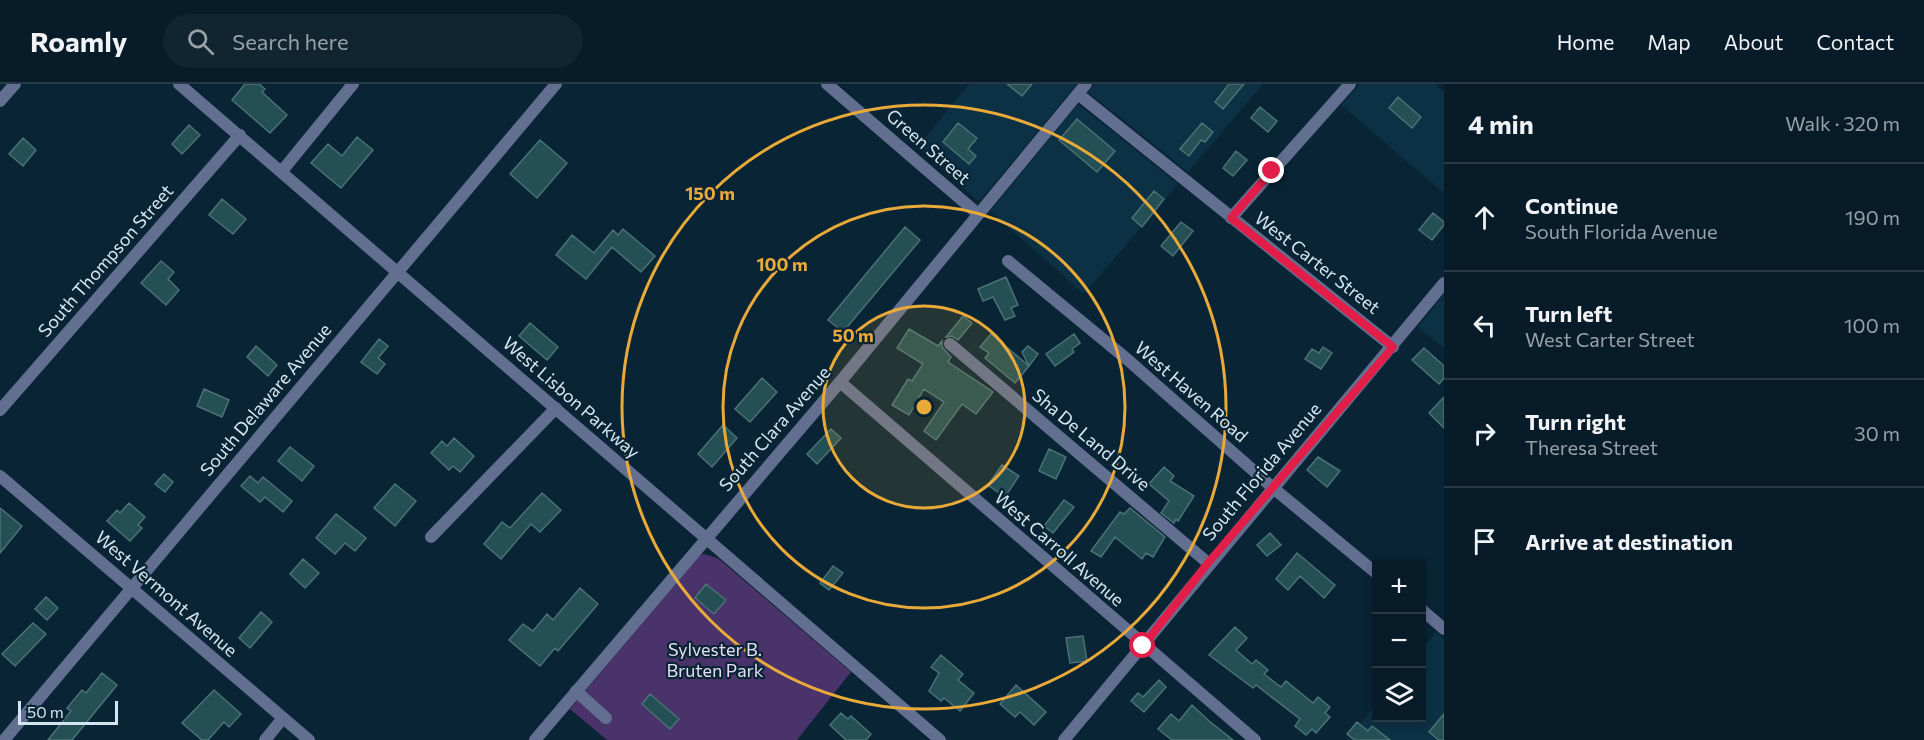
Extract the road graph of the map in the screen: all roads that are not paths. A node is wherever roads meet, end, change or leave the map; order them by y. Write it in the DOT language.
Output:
graph roads {
  1 [pos="15,84"];
  2 [pos="179,84"];
  3 [pos="353,84"];
  4 [pos="556,84"];
  5 [pos="827,84"];
  6 [pos="1350,84"];
  7 [pos="1082,89"];
  8 [pos="0,101"];
  9 [pos="240,135"];
  10 [pos="282,171"];
  11 [pos="978,214"];
  12 [pos="1231,218"];
  13 [pos="1008,261"];
  14 [pos="398,272"];
  15 [pos="1444,284"];
  16 [pos="950,344"];
  17 [pos="1393,347"];
  18 [pos="840,382"];
  19 [pos="556,408"];
  20 [pos="0,410"];
  21 [pos="0,476"];
  22 [pos="1272,487"];
  23 [pos="431,537"];
  24 [pos="704,539"];
  25 [pos="1208,563"];
  26 [pos="1372,569"];
  27 [pos="131,587"];
  28 [pos="1426,613"];
  29 [pos="1444,629"];
  30 [pos="1143,646"];
  31 [pos="576,691"];
  32 [pos="283,718"];
  33 [pos="606,718"];
  34 [pos="4,740"];
  35 [pos="265,740"];
  36 [pos="309,740"];
  37 [pos="535,740"];
  38 [pos="940,740"];
  39 [pos="1064,740"];
  40 [pos="1255,740"];
  1 -- 8 [label="street"];
  2 -- 9 [label="street, West Lisbon Parkway"];
  3 -- 10 [label="street"];
  4 -- 14 [label="street, South Delaware Avenue"];
  5 -- 11 [label="street, Green Street"];
  6 -- 12 [label="street"];
  7 -- 11 [label="street, South Clara Avenue"];
  7 -- 12 [label="street, West Carter Street"];
  9 -- 10 [label="street, West Lisbon Parkway"];
  9 -- 20 [label="street, South Thompson Street"];
  10 -- 14 [label="street, West Lisbon Parkway"];
  11 -- 18 [label="street, South Clara Avenue"];
  12 -- 17 [label="street, West Carter Street"];
  13 -- 22 [label="street, West Haven Road"];
  14 -- 19 [label="street, West Lisbon Parkway"];
  14 -- 27 [label="street, South Delaware Avenue"];
  15 -- 17 [label="street, South Florida Avenue"];
  16 -- 25 [label="street, Sha De Land Drive"];
  17 -- 22 [label="street, South Florida Avenue"];
  18 -- 24 [label="street, South Clara Avenue"];
  18 -- 30 [label="street, West Carroll Avenue"];
  19 -- 23 [label="street"];
  19 -- 24 [label="street, West Lisbon Parkway"];
  21 -- 27 [label="street, West Vermont Avenue"];
  22 -- 25 [label="street, South Florida Avenue"];
  22 -- 26 [label="street, West Haven Road"];
  24 -- 31 [label="street, South Clara Avenue"];
  24 -- 38 [label="street, West Lisbon Parkway"];
  25 -- 30 [label="street, South Florida Avenue"];
  27 -- 32 [label="street, West Vermont Avenue"];
  27 -- 34 [label="street, South Delaware Avenue"];
  28 -- 29 [label="street"];
  30 -- 39 [label="street, South Florida Avenue"];
  30 -- 40 [label="street, West Carroll Avenue"];
  31 -- 33 [label="street"];
  31 -- 37 [label="street, South Clara Avenue"];
  32 -- 35 [label="street"];
  32 -- 36 [label="street, West Vermont Avenue"];
}
